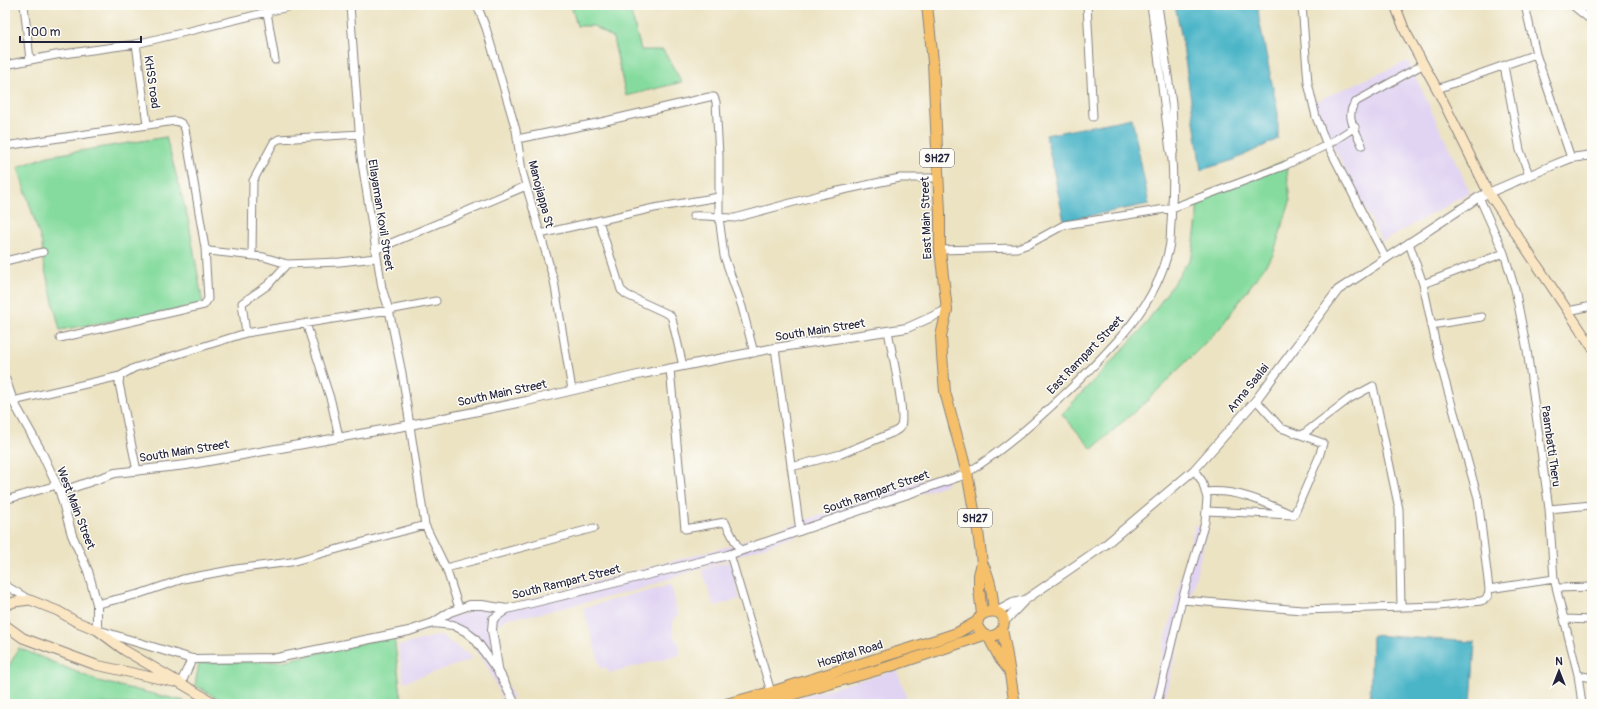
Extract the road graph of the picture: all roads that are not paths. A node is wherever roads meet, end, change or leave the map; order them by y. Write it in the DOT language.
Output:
graph roads {
  1 [pos="24,5"];
  2 [pos="296,5"];
  3 [pos="350,5"];
  4 [pos="477,5"];
  5 [pos="927,5"];
  6 [pos="1087,5"];
  7 [pos="1151,5"];
  8 [pos="1158,5"];
  9 [pos="1302,5"];
  10 [pos="1395,5"];
  11 [pos="1525,5"];
  12 [pos="1572,5"];
  13 [pos="267,12"];
  14 [pos="1592,21"];
  15 [pos="136,44"];
  16 [pos="1536,54"];
  17 [pos="30,60"];
  18 [pos="275,60"];
  19 [pos="1424,64"];
  20 [pos="5,65"];
  21 [pos="1504,66"];
  22 [pos="1437,89"];
  23 [pos="1093,117"];
  24 [pos="147,124"];
  25 [pos="1355,128"];
  26 [pos="360,134"];
  27 [pos="517,139"];
  28 [pos="1327,145"];
  29 [pos="1362,145"];
  30 [pos="5,146"];
  31 [pos="1592,155"];
  32 [pos="1571,158"];
  33 [pos="1172,160"];
  34 [pos="1529,175"];
  35 [pos="938,178"];
  36 [pos="526,186"];
  37 [pos="1483,194"];
  38 [pos="719,197"];
  39 [pos="1172,208"];
  40 [pos="693,216"];
  41 [pos="719,217"];
  42 [pos="599,221"];
  43 [pos="540,234"];
  44 [pos="1409,243"];
  45 [pos="205,248"];
  46 [pos="940,250"];
  47 [pos="43,252"];
  48 [pos="376,254"];
  49 [pos="1504,254"];
  50 [pos="252,255"];
  51 [pos="1386,258"];
  52 [pos="5,261"];
  53 [pos="287,264"];
  54 [pos="1423,284"];
  55 [pos="436,301"];
  56 [pos="1592,306"];
  57 [pos="389,310"];
  58 [pos="947,310"];
  59 [pos="1568,311"];
  60 [pos="1482,317"];
  61 [pos="306,323"];
  62 [pos="1431,325"];
  63 [pos="888,331"];
  64 [pos="246,333"];
  65 [pos="60,338"];
  66 [pos="1592,347"];
  67 [pos="774,348"];
  68 [pos="754,353"];
  69 [pos="683,366"];
  70 [pos="670,368"];
  71 [pos="120,376"];
  72 [pos="5,378"];
  73 [pos="572,390"];
  74 [pos="1256,400"];
  75 [pos="13,401"];
  76 [pos="410,425"];
  77 [pos="1302,435"];
  78 [pos="339,437"];
  79 [pos="791,467"];
  80 [pos="1194,470"];
  81 [pos="137,471"];
  82 [pos="967,473"];
  83 [pos="58,488"];
  84 [pos="1205,492"];
  85 [pos="5,500"];
  86 [pos="1592,505"];
  87 [pos="1549,509"];
  88 [pos="1206,512"];
  89 [pos="1294,515"];
  90 [pos="425,526"];
  91 [pos="594,528"];
  92 [pos="800,531"];
  93 [pos="740,551"];
  94 [pos="730,554"];
  95 [pos="982,563"];
  96 [pos="446,568"];
  97 [pos="1554,579"];
  98 [pos="5,585"];
  99 [pos="1592,587"];
  100 [pos="1557,588"];
  101 [pos="1489,589"];
  102 [pos="30,600"];
  103 [pos="1025,600"];
  104 [pos="1182,600"];
  105 [pos="97,604"];
  106 [pos="5,606"];
  107 [pos="1401,607"];
  108 [pos="459,608"];
  109 [pos="507,609"];
  110 [pos="995,612"];
  111 [pos="980,618"];
  112 [pos="1564,619"];
  113 [pos="1592,620"];
  114 [pos="433,623"];
  115 [pos="5,625"];
  116 [pos="1003,626"];
  117 [pos="96,630"];
  118 [pos="986,636"];
  119 [pos="192,659"];
  120 [pos="1008,669"];
  121 [pos="500,674"];
  122 [pos="1578,675"];
  123 [pos="1592,678"];
  124 [pos="181,684"];
  125 [pos="771,692"];
  126 [pos="216,704"];
  127 [pos="515,704"];
  128 [pos="726,704"];
  129 [pos="760,704"];
  130 [pos="1015,704"];
  131 [pos="1157,704"];
  132 [pos="1582,704"];
  1 -- 17 [label="street"];
  2 -- 13 [label="street"];
  3 -- 26 [label="street, Ellayaman Kovil Street"];
  4 -- 27 [label="street, Manojiappa St"];
  5 -- 35 [label="main road, East Main Street / SH27"];
  6 -- 23 [label="street"];
  7 -- 33 [label="street, East Rampart Street"];
  8 -- 33 [label="street"];
  9 -- 28 [label="street"];
  10 -- 19 [label="main road"];
  11 -- 16 [label="street"];
  12 -- 14 [label="street"];
  13 -- 15 [label="street"];
  13 -- 18 [label="street"];
  15 -- 17 [label="street"];
  15 -- 24 [label="street, KHSS road"];
  16 -- 21 [label="street"];
  16 -- 32 [label="street"];
  17 -- 20 [label="street"];
  19 -- 22 [label="main road"];
  19 -- 25 [label="street"];
  21 -- 22 [label="street"];
  21 -- 34 [label="street"];
  22 -- 37 [label="main road"];
  24 -- 30 [label="street"];
  24 -- 45 [label="street"];
  25 -- 28 [label="street"];
  25 -- 29 [label="street"];
  26 -- 48 [label="street, Ellayaman Kovil Street"];
  26 -- 50 [label="street"];
  27 -- 36 [label="street, Manojiappa St"];
  27 -- 38 [label="street"];
  28 -- 39 [label="street"];
  28 -- 51 [label="street"];
  31 -- 32 [label="street, Anna Saalai"];
  32 -- 34 [label="street, Anna Saalai"];
  33 -- 39 [label="street, East Rampart Street"];
  34 -- 37 [label="street, Anna Saalai"];
  35 -- 41 [label="street"];
  35 -- 46 [label="main road, East Main Street / SH27"];
  36 -- 43 [label="street, Manojiappa St"];
  36 -- 48 [label="street"];
  37 -- 44 [label="street, Anna Saalai"];
  37 -- 49 [label="street, Paambatti Theru"];
  37 -- 59 [label="main road"];
  38 -- 41 [label="street"];
  38 -- 42 [label="street"];
  39 -- 46 [label="street"];
  39 -- 82 [label="street, East Rampart Street"];
  40 -- 41 [label="street"];
  41 -- 68 [label="street"];
  42 -- 43 [label="street"];
  42 -- 69 [label="street"];
  43 -- 73 [label="street, Manojiappa St"];
  44 -- 51 [label="street, Anna Saalai"];
  44 -- 54 [label="street"];
  45 -- 50 [label="street"];
  45 -- 65 [label="street"];
  46 -- 58 [label="main road, East Main Street / SH27"];
  47 -- 52 [label="street"];
  48 -- 53 [label="street"];
  48 -- 57 [label="street, Ellayaman Kovil Street"];
  49 -- 54 [label="street"];
  49 -- 87 [label="street, Paambatti Theru"];
  50 -- 53 [label="street"];
  51 -- 74 [label="street, Anna Saalai"];
  53 -- 64 [label="street"];
  54 -- 62 [label="street"];
  55 -- 57 [label="street"];
  56 -- 59 [label="street"];
  57 -- 61 [label="street"];
  57 -- 76 [label="street, Ellayaman Kovil Street"];
  58 -- 63 [label="street, South Main Street"];
  58 -- 82 [label="main road, SH27"];
  59 -- 66 [label="main road"];
  60 -- 62 [label="street"];
  61 -- 64 [label="street"];
  61 -- 78 [label="street"];
  62 -- 101 [label="street"];
  63 -- 67 [label="street, South Main Street"];
  63 -- 79 [label="street"];
  64 -- 71 [label="street"];
  67 -- 68 [label="street, South Main Street"];
  67 -- 79 [label="street"];
  68 -- 69 [label="street, South Main Street"];
  69 -- 70 [label="street, South Main Street"];
  70 -- 73 [label="street, South Main Street"];
  70 -- 93 [label="street"];
  71 -- 75 [label="street"];
  71 -- 81 [label="street"];
  72 -- 75 [label="street, West Main Street"];
  73 -- 76 [label="street, South Main Street"];
  74 -- 77 [label="street"];
  74 -- 80 [label="street, Anna Saalai"];
  75 -- 83 [label="street, West Main Street"];
  76 -- 78 [label="street, South Main Street"];
  76 -- 90 [label="street, Ellayaman Kovil Street"];
  77 -- 89 [label="street"];
  77 -- 107 [label="street"];
  78 -- 81 [label="street, South Main Street"];
  79 -- 92 [label="street"];
  80 -- 84 [label="street"];
  80 -- 103 [label="street, Anna Saalai"];
  81 -- 83 [label="street, South Main Street"];
  82 -- 92 [label="street, South Rampart Street"];
  82 -- 95 [label="main road, SH27"];
  83 -- 85 [label="street"];
  83 -- 105 [label="street, West Main Street"];
  84 -- 88 [label="street"];
  84 -- 89 [label="street"];
  86 -- 87 [label="street"];
  87 -- 97 [label="street, Paambatti Theru"];
  88 -- 89 [label="street"];
  88 -- 104 [label="street"];
  90 -- 96 [label="street, Ellayaman Kovil Street"];
  90 -- 105 [label="street"];
  91 -- 96 [label="street"];
  92 -- 93 [label="street, South Rampart Street"];
  93 -- 94 [label="street, South Rampart Street"];
  94 -- 109 [label="street, South Rampart Street"];
  94 -- 125 [label="street"];
  95 -- 110 [label="main road, SH27"];
  95 -- 111 [label="main road, SH27"];
  96 -- 108 [label="street, Ellayaman Kovil Street"];
  97 -- 100 [label="street, Paambatti Theru"];
  97 -- 101 [label="street"];
  98 -- 102 [label="street"];
  99 -- 100 [label="street"];
  100 -- 112 [label="street, Paambatti Theru"];
  101 -- 107 [label="street"];
  102 -- 106 [label="main road"];
  102 -- 117 [label="main road"];
  103 -- 110 [label="street, Anna Saalai"];
  103 -- 116 [label="street, Anna Saalai"];
  104 -- 107 [label="street"];
  104 -- 131 [label="street"];
  105 -- 117 [label="street, West Main Street"];
  108 -- 109 [label="street, South Rampart Street"];
  108 -- 114 [label="street, South Rampart Street"];
  109 -- 121 [label="street"];
  110 -- 111 [label="main road"];
  110 -- 116 [label="main road"];
  111 -- 118 [label="main road"];
  111 -- 125 [label="main road, Hospital Road"];
  112 -- 113 [label="street"];
  112 -- 122 [label="street, Paambatti Theru"];
  114 -- 119 [label="street, South Rampart Street"];
  114 -- 121 [label="street"];
  115 -- 124 [label="main road"];
  116 -- 118 [label="main road"];
  116 -- 120 [label="main road"];
  117 -- 119 [label="street, South Rampart Street"];
  117 -- 124 [label="main road"];
  118 -- 120 [label="main road"];
  118 -- 129 [label="main road, Hospital Road"];
  119 -- 124 [label="street"];
  120 -- 130 [label="main road"];
  121 -- 127 [label="street"];
  122 -- 123 [label="street"];
  122 -- 132 [label="street, Paambatti Theru"];
  124 -- 126 [label="main road"];
  125 -- 128 [label="main road, Hospital Road"];
}
